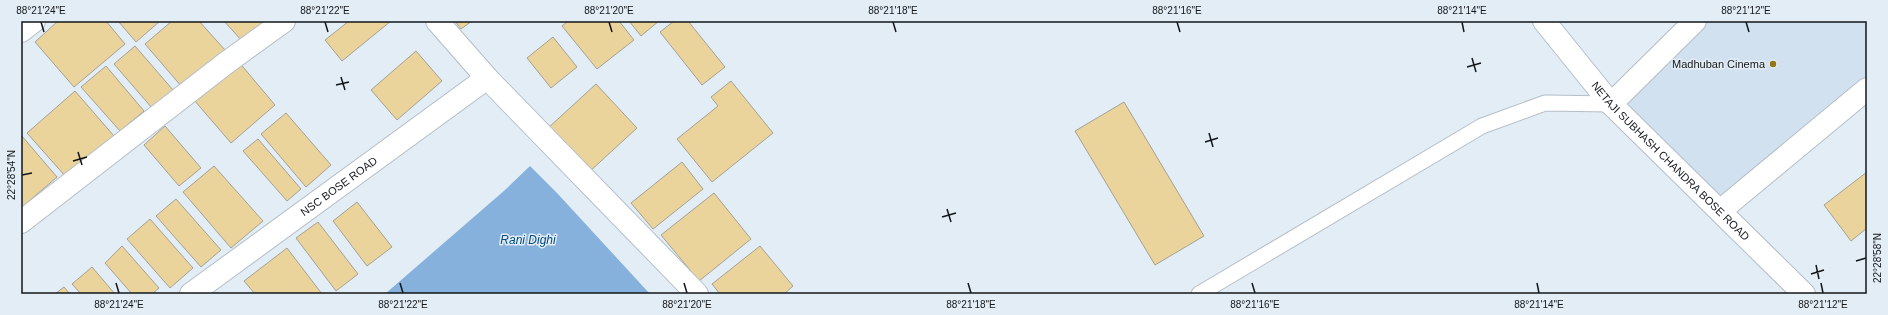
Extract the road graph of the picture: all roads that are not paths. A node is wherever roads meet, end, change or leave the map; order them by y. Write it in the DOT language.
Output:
graph roads {
  1 [pos="34,21"];
  2 [pos="284,21"];
  3 [pos="437,21"];
  4 [pos="1544,21"];
  5 [pos="1695,21"];
  6 [pos="21,32"];
  7 [pos="487,78"];
  8 [pos="1867,89"];
  9 [pos="1611,104"];
  10 [pos="1720,211"];
  11 [pos="21,222"];
  12 [pos="191,294"];
  13 [pos="697,294"];
  14 [pos="1199,294"];
  15 [pos="1804,294"];
  1 -- 6 [label="street"];
  2 -- 11 [label="street"];
  3 -- 7 [label="street"];
  4 -- 9 [label="street, NETAJI SUBHASH CHANDRA BOSE ROAD"];
  5 -- 9 [label="street"];
  7 -- 12 [label="street, NSC BOSE ROAD"];
  7 -- 13 [label="street"];
  8 -- 10 [label="street"];
  9 -- 10 [label="street, NETAJI SUBHASH CHANDRA BOSE ROAD"];
  9 -- 14 [label="lane"];
  10 -- 15 [label="street, NETAJI SUBHASH CHANDRA BOSE ROAD"];
}
